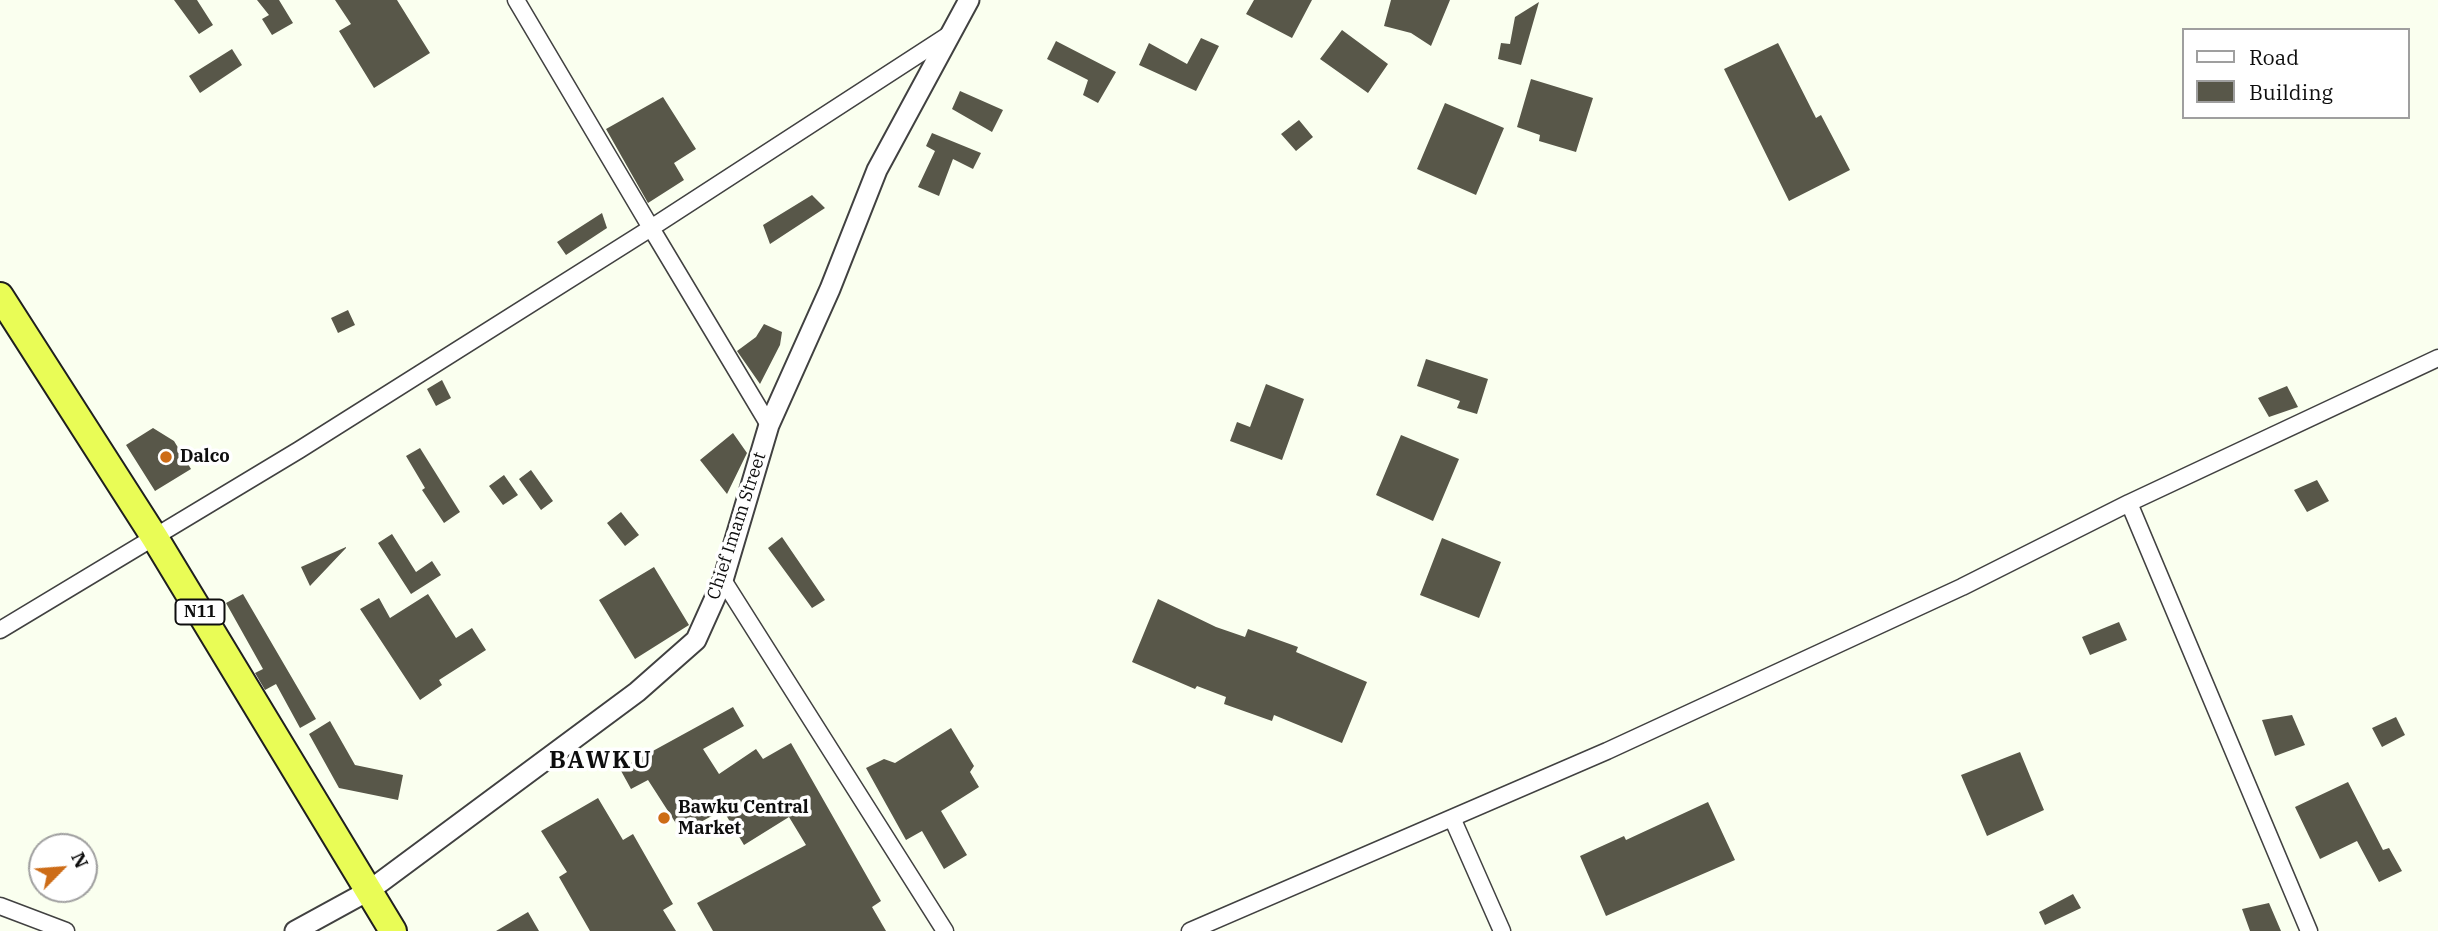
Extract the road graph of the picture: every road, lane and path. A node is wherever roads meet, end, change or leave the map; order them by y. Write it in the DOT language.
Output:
graph roads {
  1 [pos="516,0"];
  2 [pos="969,0"];
  3 [pos="947,36"];
  4 [pos="651,228"];
  5 [pos="0,296"];
  6 [pos="2438,358"];
  7 [pos="769,425"];
  8 [pos="2129,503"];
  9 [pos="155,538"];
  10 [pos="723,580"];
  11 [pos="0,630"];
  12 [pos="1453,820"];
  13 [pos="370,890"];
  14 [pos="0,906"];
  15 [pos="66,931"];
  16 [pos="295,931"];
  17 [pos="393,931"];
  18 [pos="945,931"];
  19 [pos="1190,931"];
  20 [pos="1502,931"];
  21 [pos="2309,931"];
  1 -- 4 [label="street"];
  2 -- 3 [label="street, Chief Imam Street"];
  3 -- 4 [label="street"];
  3 -- 7 [label="street, Chief Imam Street"];
  4 -- 7 [label="street"];
  4 -- 9 [label="street"];
  5 -- 9 [label="highway, N11"];
  6 -- 8 [label="street"];
  7 -- 10 [label="street, Chief Imam Street"];
  8 -- 12 [label="street"];
  8 -- 21 [label="street"];
  9 -- 11 [label="street"];
  9 -- 13 [label="highway, N11"];
  10 -- 13 [label="street, Chief Imam Street"];
  10 -- 18 [label="street"];
  12 -- 19 [label="street"];
  12 -- 20 [label="street"];
  13 -- 16 [label="street, Chief Imam Street"];
  13 -- 17 [label="highway, N11"];
  14 -- 15 [label="street"];
}
